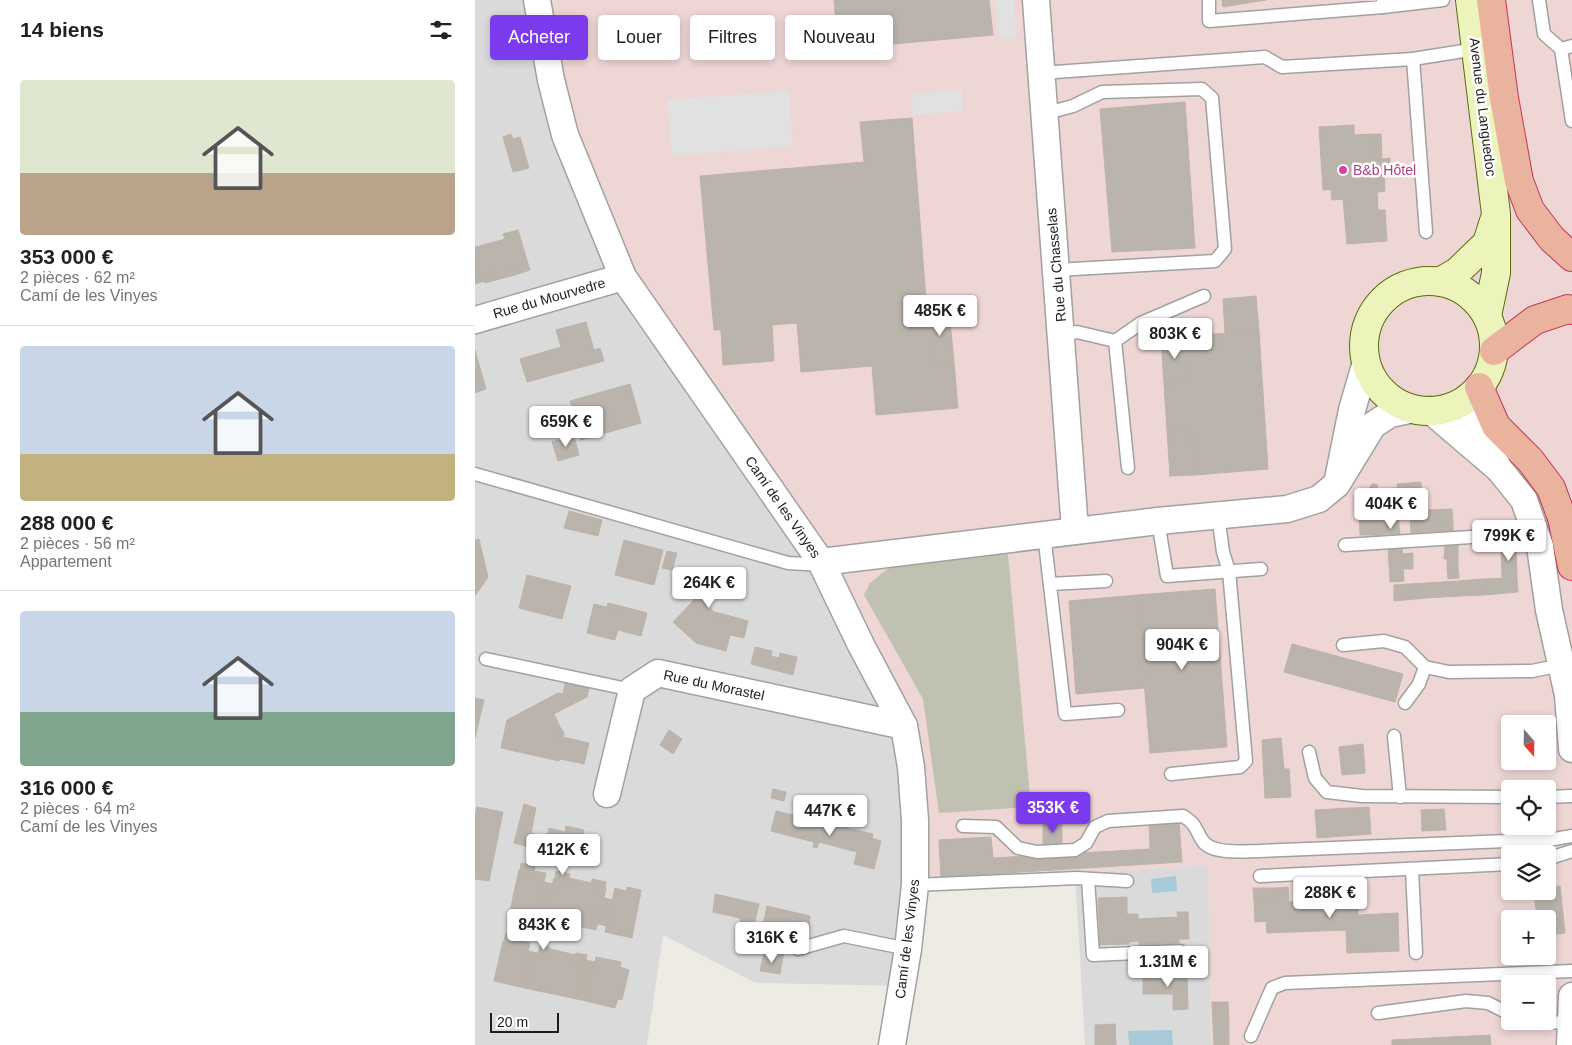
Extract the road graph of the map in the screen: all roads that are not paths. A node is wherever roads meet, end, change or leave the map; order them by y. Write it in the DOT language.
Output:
graph roads {
  1 [pos="537,0"];
  2 [pos="1036,0"];
  3 [pos="1209,0"];
  4 [pos="1443,0"];
  5 [pos="1470,0"];
  6 [pos="1491,0"];
  7 [pos="1539,0"];
  8 [pos="1422,1"];
  9 [pos="1383,3"];
  10 [pos="1566,48"];
  11 [pos="1475,49"];
  12 [pos="1413,59"];
  13 [pos="1041,73"];
  14 [pos="1043,114"];
  15 [pos="1572,121"];
  16 [pos="1496,214"];
  17 [pos="1426,232"];
  18 [pos="1572,257"];
  19 [pos="1056,270"];
  20 [pos="623,276"];
  21 [pos="1441,282"];
  22 [pos="1204,296"];
  23 [pos="1572,310"];
  24 [pos="1487,316"];
  25 [pos="475,320"];
  26 [pos="1061,335"];
  27 [pos="1115,341"];
  28 [pos="1494,351"];
  29 [pos="1366,362"];
  30 [pos="1473,393"];
  31 [pos="1422,410"];
  32 [pos="1128,468"];
  33 [pos="1499,469"];
  34 [pos="475,474"];
  35 [pos="1337,484"];
  36 [pos="1219,515"];
  37 [pos="1158,521"];
  38 [pos="1075,530"];
  39 [pos="1044,534"];
  40 [pos="1536,535"];
  41 [pos="1345,545"];
  42 [pos="822,563"];
  43 [pos="1572,566"];
  44 [pos="1261,570"];
  45 [pos="1229,571"];
  46 [pos="1106,581"];
  47 [pos="1050,584"];
  48 [pos="1343,645"];
  49 [pos="486,659"];
  50 [pos="1562,665"];
  51 [pos="1425,667"];
  52 [pos="632,690"];
  53 [pos="1405,703"];
  54 [pos="1118,710"];
  55 [pos="904,726"];
  56 [pos="1394,736"];
  57 [pos="1572,749"];
  58 [pos="1309,752"];
  59 [pos="1171,774"];
  60 [pos="607,794"];
  61 [pos="1572,796"];
  62 [pos="1400,797"];
  63 [pos="1501,797"];
  64 [pos="1556,797"];
  65 [pos="963,826"];
  66 [pos="1572,836"];
  67 [pos="1572,851"];
  68 [pos="1556,856"];
  69 [pos="1501,865"];
  70 [pos="1411,870"];
  71 [pos="1260,876"];
  72 [pos="1088,879"];
  73 [pos="1127,881"];
  74 [pos="915,885"];
  75 [pos="798,948"];
  76 [pos="909,949"];
  77 [pos="1180,951"];
  78 [pos="1416,953"];
  79 [pos="1572,971"];
  80 [pos="1572,996"];
  81 [pos="1501,1010"];
  82 [pos="1379,1013"];
  83 [pos="1556,1030"];
  84 [pos="1570,1034"];
  85 [pos="1251,1036"];
  86 [pos="892,1045"];
  1 -- 20 [label="street, Camí de les Vinyes"];
  2 -- 13 [label="street, Rue du Chasselas"];
  3 -- 9 [label="lane"];
  4 -- 8 [label="lane"];
  5 -- 11 [label="main road, Avenue du Languedoc"];
  6 -- 18 [label="highway"];
  7 -- 10 [label="lane"];
  8 -- 9 [label="lane"];
  10 -- 15 [label="lane"];
  11 -- 12 [label="lane"];
  11 -- 16 [label="main road, Avenue du Languedoc"];
  12 -- 13 [label="lane"];
  12 -- 17 [label="lane"];
  13 -- 14 [label="street, Rue du Chasselas"];
  14 -- 19 [label="street, Rue du Chasselas"];
  14 -- 19 [label="lane"];
  16 -- 21 [label="main road, Avenue du Languedoc"];
  16 -- 24 [label="main road, Avenue du Languedoc"];
  19 -- 26 [label="street, Rue du Chasselas"];
  20 -- 25 [label="street, Rue du Mourvedre"];
  20 -- 42 [label="street, Camí de les Vinyes"];
  21 -- 24 [label="main road"];
  21 -- 29 [label="main road"];
  22 -- 27 [label="lane"];
  23 -- 28 [label="highway"];
  24 -- 28 [label="main road"];
  26 -- 27 [label="lane"];
  26 -- 38 [label="street, Rue du Chasselas"];
  27 -- 32 [label="lane"];
  28 -- 30 [label="main road"];
  29 -- 31 [label="main road"];
  29 -- 35 [label="street"];
  30 -- 31 [label="main road"];
  30 -- 33 [label="street"];
  30 -- 43 [label="highway"];
  31 -- 33 [label="street"];
  31 -- 35 [label="street"];
  33 -- 40 [label="street"];
  34 -- 42 [label="lane"];
  35 -- 36 [label="street"];
  36 -- 37 [label="street"];
  36 -- 45 [label="lane"];
  37 -- 38 [label="street"];
  37 -- 45 [label="lane"];
  38 -- 39 [label="street"];
  39 -- 42 [label="street"];
  39 -- 47 [label="lane"];
  40 -- 41 [label="lane"];
  40 -- 50 [label="street"];
  42 -- 55 [label="street, Camí de les Vinyes"];
  44 -- 45 [label="lane"];
  45 -- 59 [label="lane"];
  46 -- 47 [label="lane"];
  47 -- 54 [label="lane"];
  48 -- 51 [label="lane"];
  49 -- 52 [label="lane"];
  50 -- 51 [label="lane"];
  50 -- 57 [label="street"];
  51 -- 53 [label="lane"];
  52 -- 55 [label="street, Rue du Morastel"];
  52 -- 60 [label="street"];
  55 -- 74 [label="street, Camí de les Vinyes"];
  56 -- 62 [label="lane"];
  58 -- 62 [label="lane"];
  61 -- 64 [label="lane"];
  62 -- 63 [label="lane"];
  65 -- 66 [label="lane"];
  67 -- 68 [label="lane"];
  69 -- 70 [label="lane"];
  70 -- 71 [label="lane"];
  70 -- 78 [label="lane"];
  72 -- 73 [label="lane"];
  72 -- 74 [label="lane"];
  72 -- 77 [label="lane"];
  74 -- 76 [label="street, Camí de les Vinyes"];
  75 -- 76 [label="lane"];
  76 -- 86 [label="street, Camí de les Vinyes"];
  79 -- 85 [label="lane"];
  80 -- 84 [label="street"];
  81 -- 82 [label="lane"];
  83 -- 84 [label="lane"];
}
